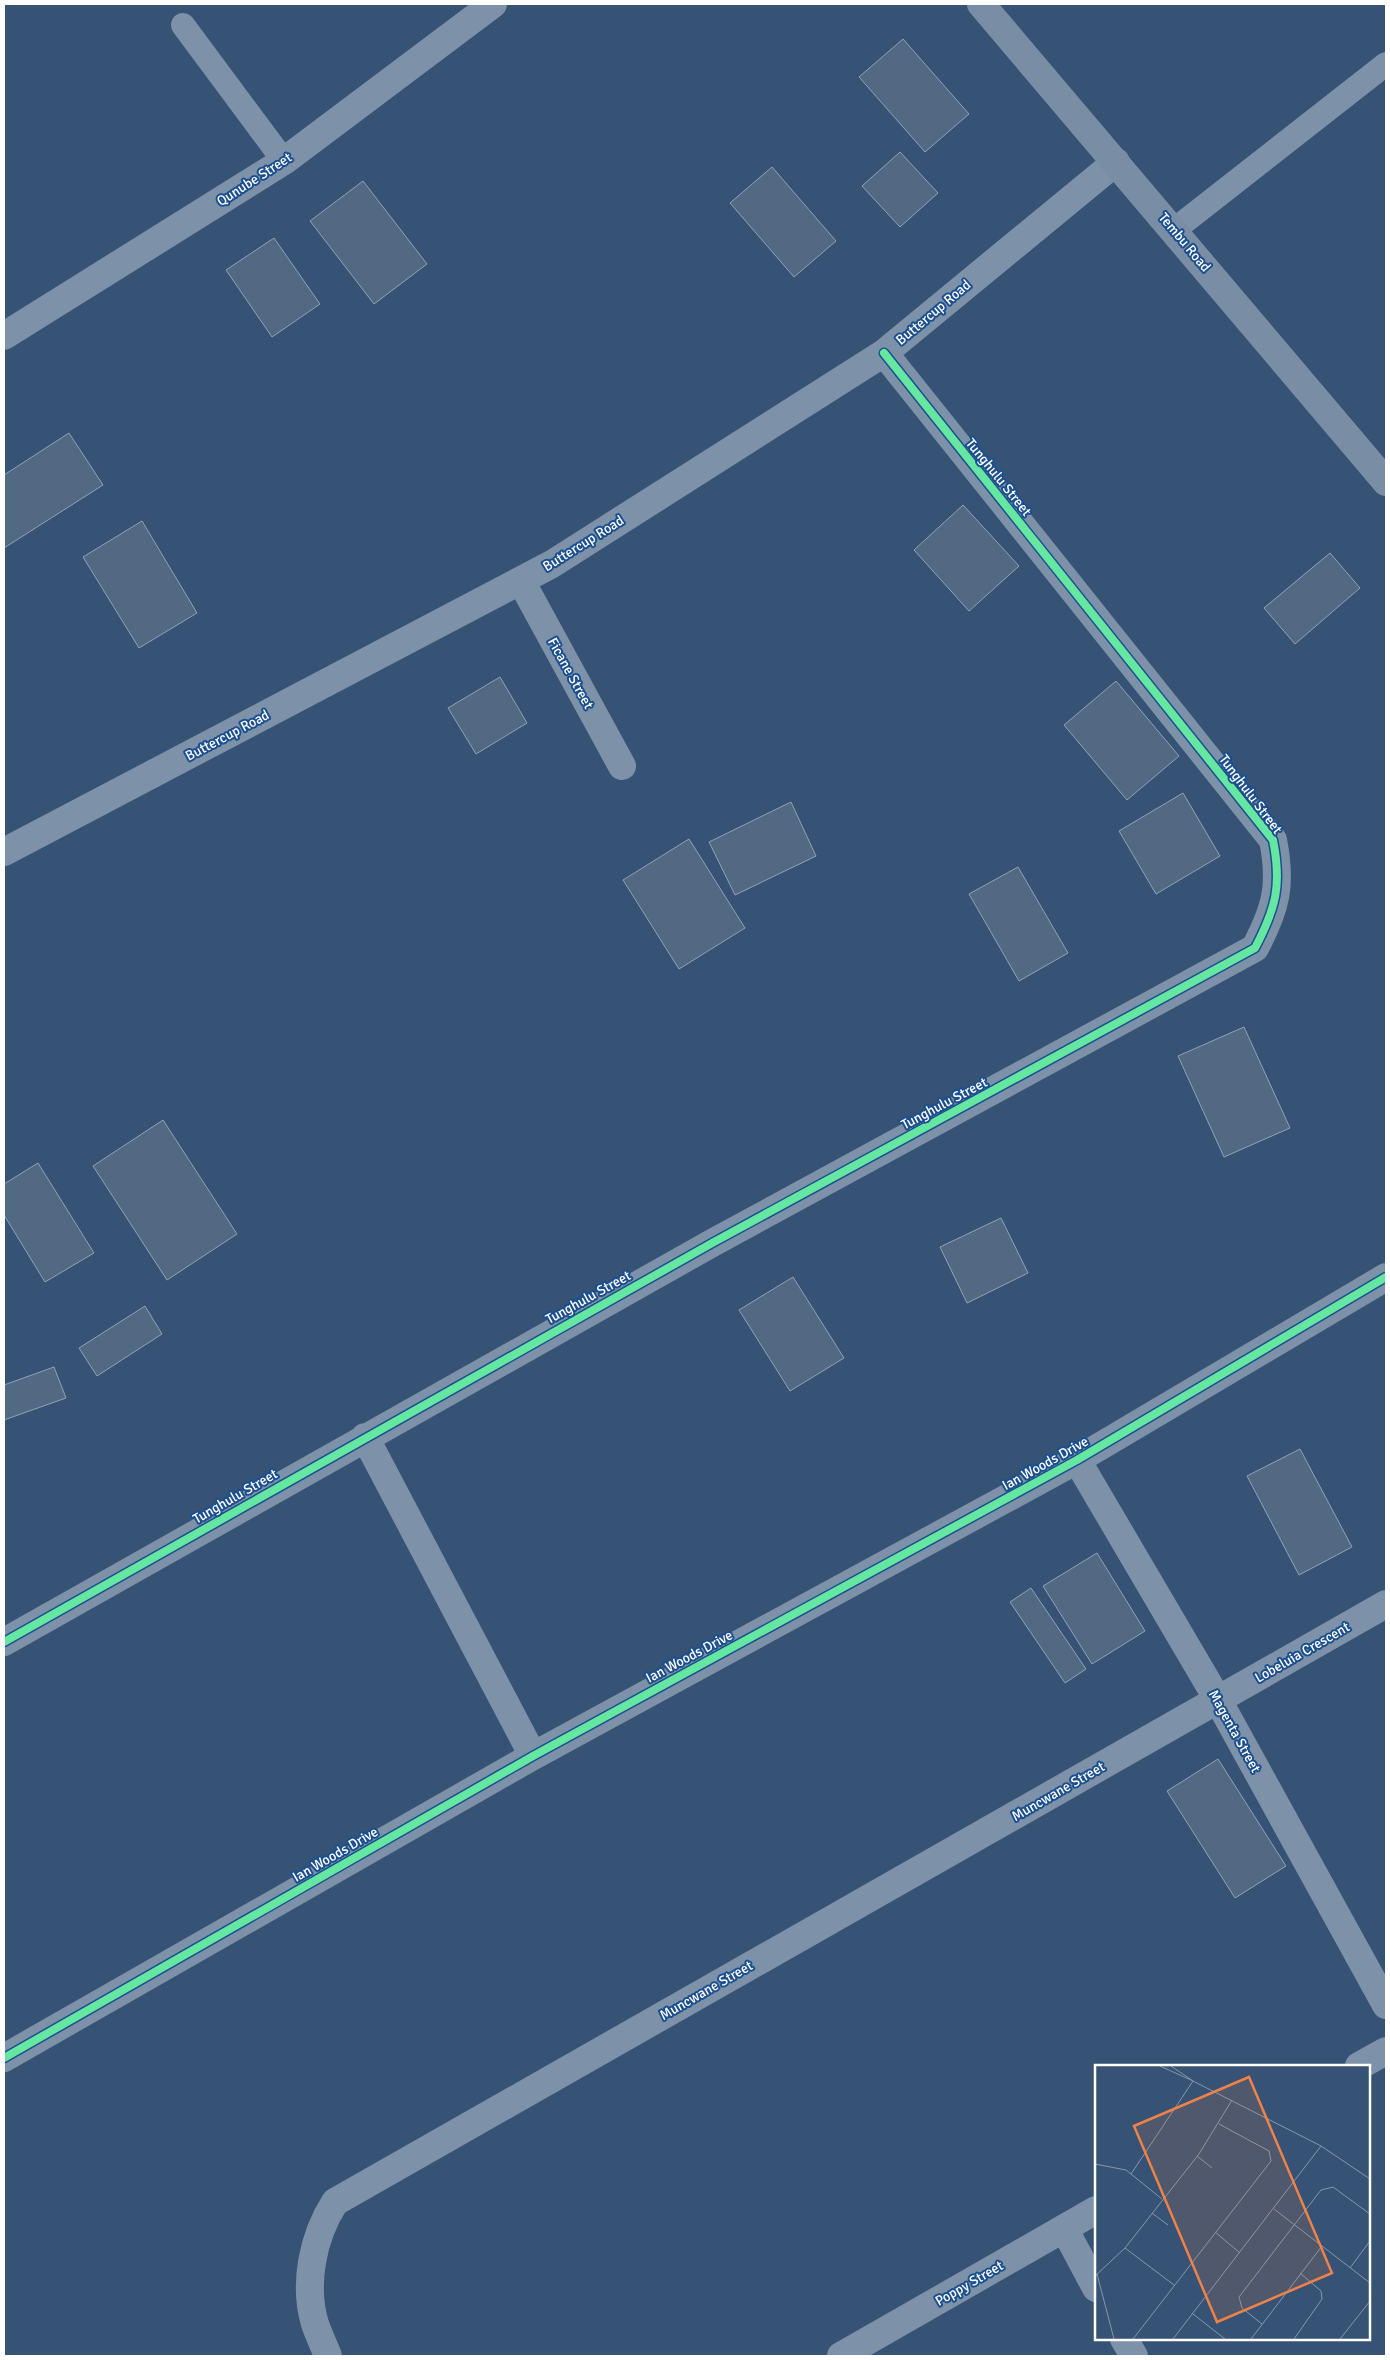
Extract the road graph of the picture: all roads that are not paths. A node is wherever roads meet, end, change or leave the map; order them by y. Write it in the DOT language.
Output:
graph roads {
  1 [pos="493,4"];
  2 [pos="982,4"];
  3 [pos="183,25"];
  4 [pos="1386,64"];
  5 [pos="284,161"];
  6 [pos="1116,162"];
  7 [pos="1174,230"];
  8 [pos="4,336"];
  9 [pos="884,353"];
  10 [pos="1386,482"];
  11 [pos="521,581"];
  12 [pos="622,766"];
  13 [pos="4,852"];
  14 [pos="1386,1277"];
  15 [pos="365,1436"];
  16 [pos="1077,1460"];
  17 [pos="1386,1604"];
  18 [pos="4,1642"];
  19 [pos="1218,1700"];
  20 [pos="533,1756"];
  21 [pos="1386,2006"];
  22 [pos="1386,2052"];
  23 [pos="4,2058"];
  24 [pos="1361,2065"];
  25 [pos="1095,2211"];
  26 [pos="1064,2228"];
  27 [pos="1095,2286"];
  28 [pos="1125,2340"];
  29 [pos="328,2356"];
  30 [pos="841,2356"];
  31 [pos="1134,2356"];
  1 -- 5 [label="street, Qunube Street"];
  2 -- 6 [label="street, Tembu Road"];
  3 -- 5 [label="lane"];
  4 -- 7 [label="lane"];
  5 -- 8 [label="street, Qunube Street"];
  6 -- 7 [label="street, Tembu Road"];
  6 -- 9 [label="street, Buttercup Road"];
  7 -- 10 [label="street, Tembu Road"];
  9 -- 11 [label="street, Buttercup Road"];
  9 -- 15 [label="street, Tunghulu Street"];
  11 -- 12 [label="street, Ficane Street"];
  11 -- 13 [label="street, Buttercup Road"];
  14 -- 16 [label="street, Ian Woods Drive"];
  15 -- 18 [label="street, Tunghulu Street"];
  15 -- 20 [label="street"];
  16 -- 19 [label="street, Magenta Street"];
  16 -- 20 [label="street, Ian Woods Drive"];
  17 -- 19 [label="street, Lobeluia Crescent"];
  19 -- 21 [label="street, Magenta Street"];
  19 -- 29 [label="street, Muncwane Street"];
  20 -- 23 [label="street, Ian Woods Drive"];
  22 -- 24 [label="street"];
  25 -- 26 [label="street, Poppy Street"];
  26 -- 27 [label="street"];
  26 -- 30 [label="street, Poppy Street"];
  28 -- 31 [label="street"];
}
